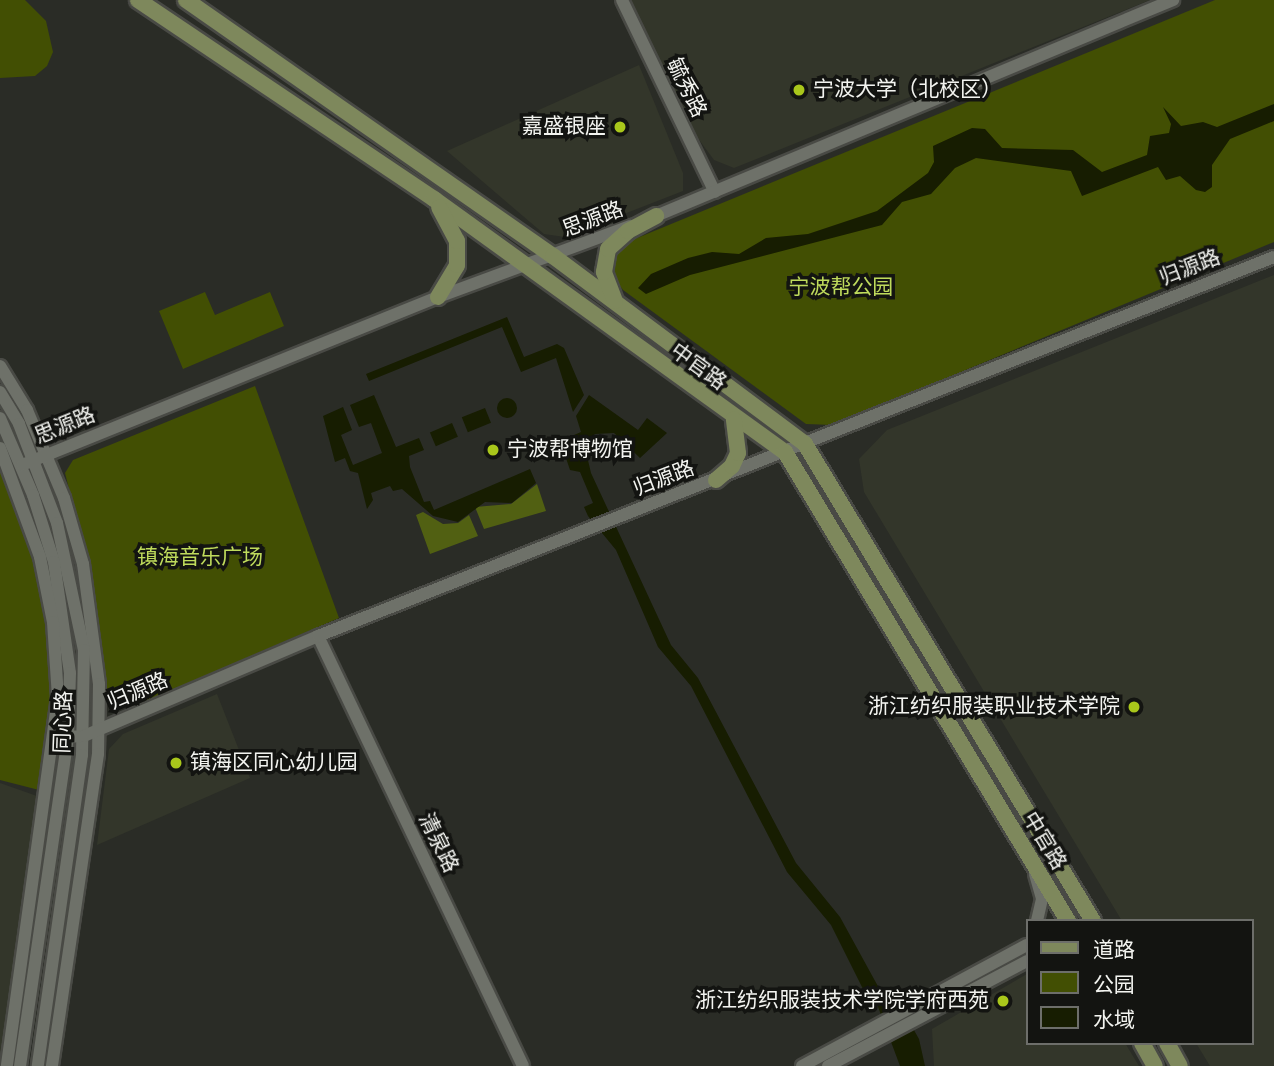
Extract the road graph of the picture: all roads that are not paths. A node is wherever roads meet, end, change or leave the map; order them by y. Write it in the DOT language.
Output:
graph roads {
  1 [pos="138,0"];
  2 [pos="186,0"];
  3 [pos="622,0"];
  4 [pos="1173,0"];
  5 [pos="715,192"];
  6 [pos="433,199"];
  7 [pos="656,216"];
  8 [pos="553,256"];
  9 [pos="1274,257"];
  10 [pos="524,266"];
  11 [pos="438,297"];
  12 [pos="615,303"];
  13 [pos="0,366"];
  14 [pos="0,392"];
  15 [pos="0,418"];
  16 [pos="734,419"];
  17 [pos="805,444"];
  18 [pos="0,448"];
  19 [pos="785,453"];
  20 [pos="48,454"];
  21 [pos="28,462"];
  22 [pos="716,480"];
  23 [pos="318,636"];
  24 [pos="99,730"];
  25 [pos="84,736"];
  26 [pos="68,737"];
  27 [pos="1031,860"];
  28 [pos="1091,917"];
  29 [pos="1037,919"];
  30 [pos="1070,919"];
  31 [pos="1026,939"];
  32 [pos="1019,962"];
  33 [pos="1143,1045"];
  34 [pos="1168,1045"];
  35 [pos="7,1066"];
  36 [pos="20,1066"];
  37 [pos="38,1066"];
  38 [pos="52,1066"];
  39 [pos="523,1066"];
  40 [pos="802,1066"];
  41 [pos="828,1066"];
  42 [pos="1155,1066"];
  43 [pos="1180,1066"];
  1 -- 6 [label="main road, 中官路"];
  2 -- 8 [label="main road, 中官路"];
  3 -- 5 [label="street, 毓秀路"];
  4 -- 5 [label="street, 思源路"];
  5 -- 7 [label="street, 思源路"];
  6 -- 10 [label="main road, 中官路"];
  6 -- 11 [label="main road"];
  7 -- 8 [label="street, 思源路"];
  7 -- 12 [label="main road"];
  8 -- 10 [label="street, 思源路"];
  8 -- 12 [label="main road, 中官路"];
  9 -- 17 [label="street, 归源路"];
  10 -- 11 [label="street, 思源路"];
  10 -- 16 [label="main road, 中官路"];
  11 -- 20 [label="street, 思源路"];
  12 -- 17 [label="main road, 中官路"];
  13 -- 20 [label="street"];
  14 -- 21 [label="street, 同心路"];
  15 -- 21 [label="street, 同心路"];
  16 -- 19 [label="main road, 中官路"];
  16 -- 22 [label="main road"];
  17 -- 19 [label="street, 归源路"];
  17 -- 28 [label="main road, 中官路"];
  18 -- 35 [label="street"];
  19 -- 22 [label="street, 归源路"];
  19 -- 27 [label="main road, 中官路"];
  20 -- 21 [label="street, 思源路"];
  20 -- 24 [label="street"];
  21 -- 25 [label="street, 同心路"];
  21 -- 26 [label="street, 同心路"];
  22 -- 23 [label="street, 归源路"];
  23 -- 24 [label="street, 归源路"];
  23 -- 39 [label="street, 清泉路"];
  24 -- 25 [label="street, 归源路"];
  24 -- 38 [label="street"];
  25 -- 26 [label="street, 归源路"];
  25 -- 37 [label="street, 同心路"];
  26 -- 36 [label="street, 同心路"];
  27 -- 29 [label="street"];
  27 -- 30 [label="main road, 中官路"];
  31 -- 32 [label="street"];
  32 -- 40 [label="street"];
  32 -- 41 [label="street"];
  33 -- 42 [label="main road"];
  34 -- 43 [label="main road"];
}
